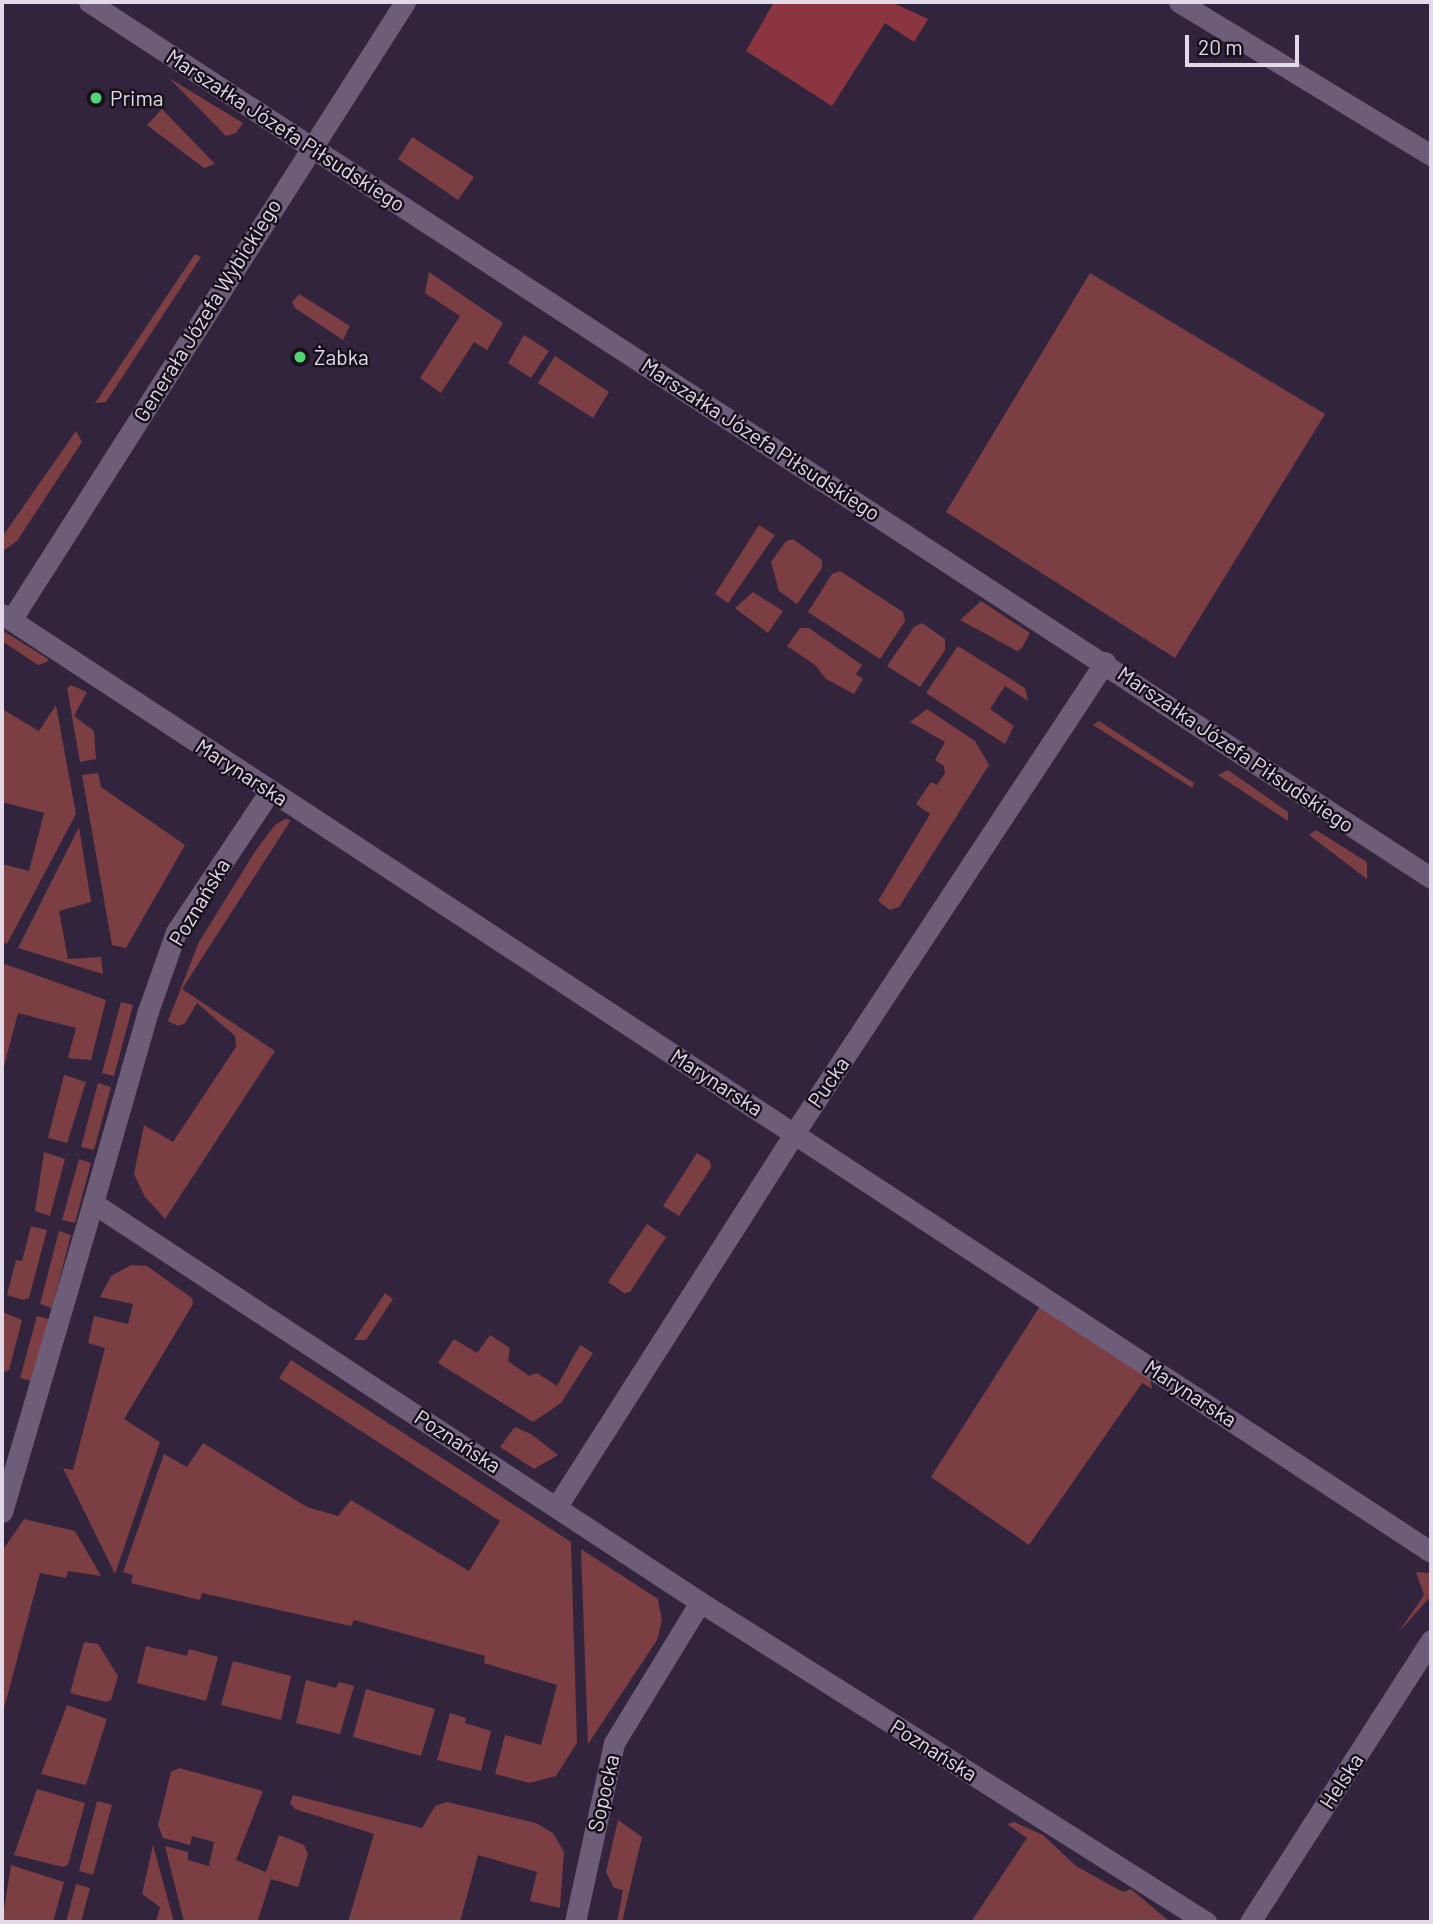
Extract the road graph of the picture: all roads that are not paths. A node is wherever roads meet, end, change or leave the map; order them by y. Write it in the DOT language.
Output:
graph roads {
  1 [pos="89,2"];
  2 [pos="405,2"];
  3 [pos="1179,2"];
  4 [pos="310,146"];
  5 [pos="1431,155"];
  6 [pos="6,617"];
  7 [pos="1105,662"];
  8 [pos="270,791"];
  9 [pos="1431,878"];
  10 [pos="795,1132"];
  11 [pos="93,1203"];
  12 [pos="557,1506"];
  13 [pos="2,1512"];
  14 [pos="1431,1552"];
  15 [pos="700,1602"];
  16 [pos="1431,1640"];
  17 [pos="575,1922"];
  18 [pos="1206,1922"];
  19 [pos="1250,1922"];
  1 -- 4 [label="street, Marszałka Józefa Piłsudskiego"];
  2 -- 4 [label="street, Generała Józefa Wybickiego"];
  3 -- 5 [label="street"];
  4 -- 6 [label="street, Generała Józefa Wybickiego"];
  4 -- 7 [label="street, Marszałka Józefa Piłsudskiego"];
  6 -- 8 [label="street, Marynarska"];
  7 -- 9 [label="street, Marszałka Józefa Piłsudskiego"];
  7 -- 10 [label="street, Pucka"];
  8 -- 10 [label="street, Marynarska"];
  8 -- 11 [label="street, Poznańska"];
  10 -- 12 [label="street, Pucka"];
  10 -- 14 [label="street, Marynarska"];
  11 -- 12 [label="street, Poznańska"];
  11 -- 13 [label="street"];
  12 -- 15 [label="street, Poznańska"];
  15 -- 17 [label="street, Sopocka"];
  15 -- 18 [label="street, Poznańska"];
  16 -- 19 [label="street, Helska"];
}
